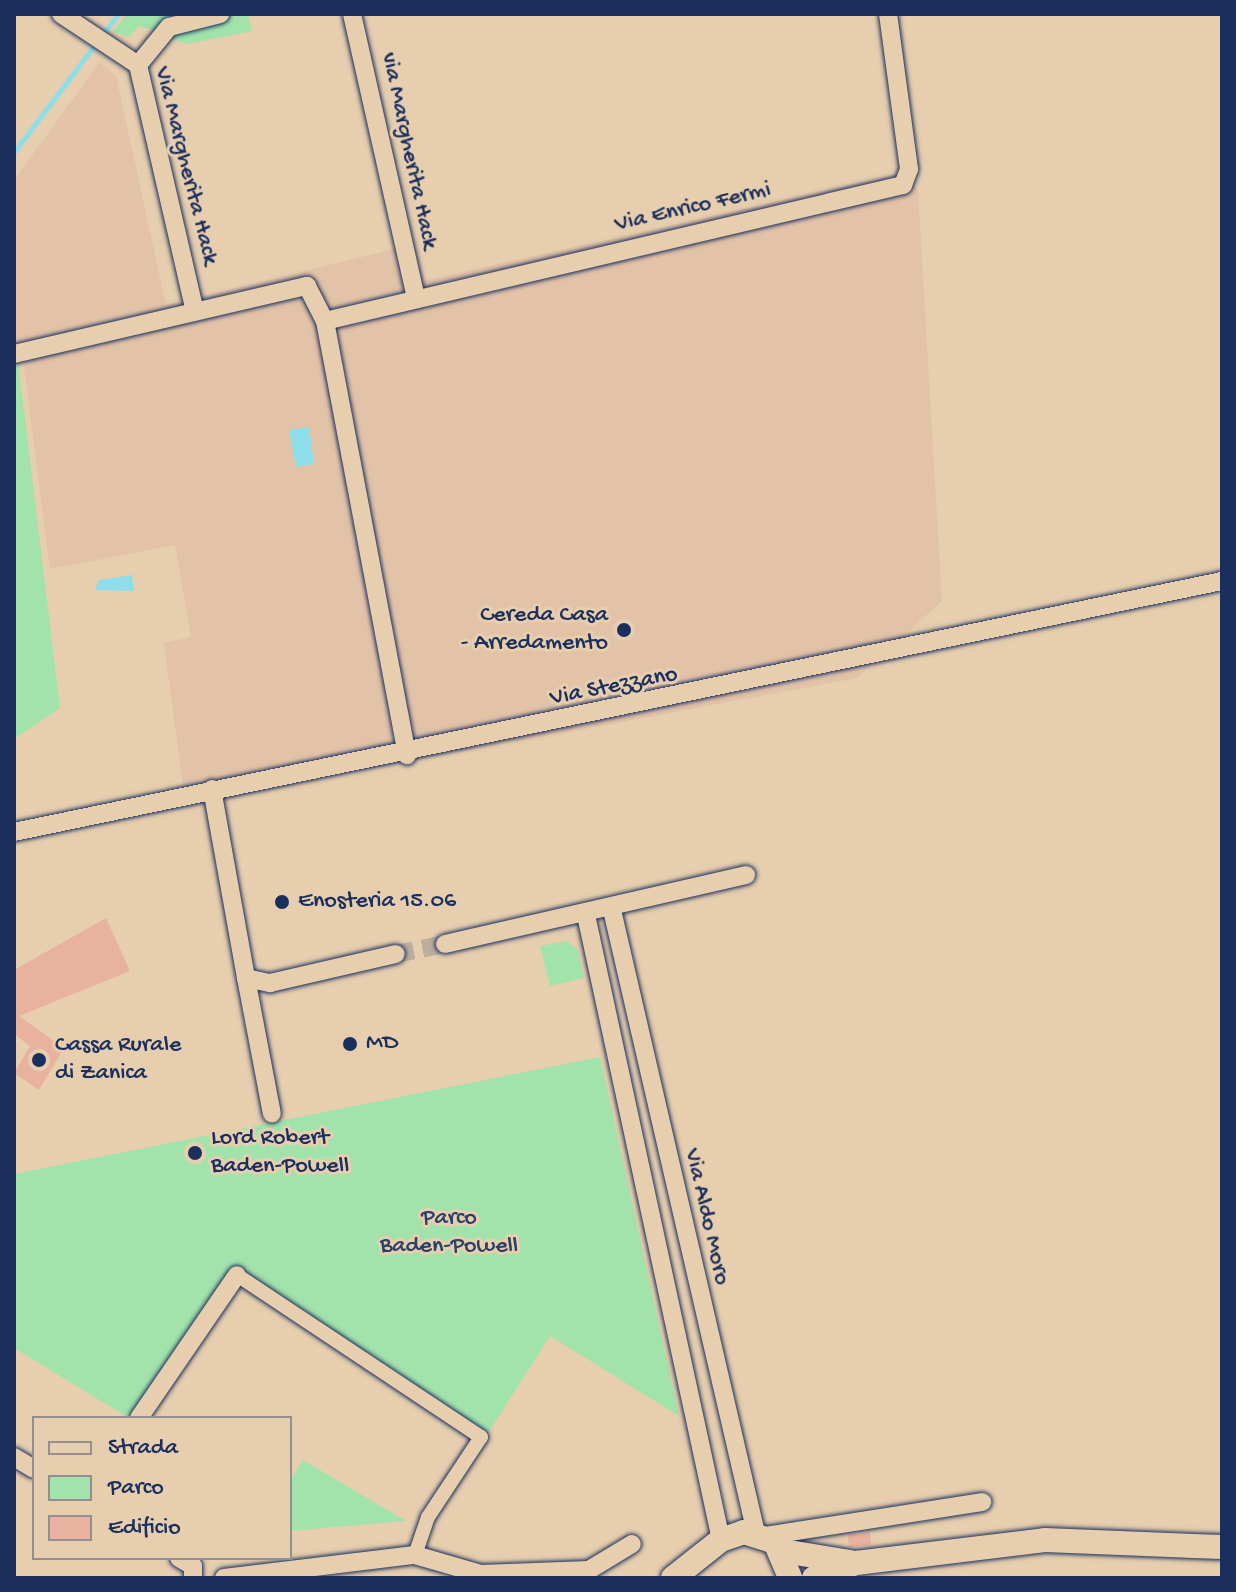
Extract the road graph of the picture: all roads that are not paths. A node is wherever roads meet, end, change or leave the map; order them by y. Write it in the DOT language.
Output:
graph roads {
  1 [pos="61,14"];
  2 [pos="220,14"];
  3 [pos="352,14"];
  4 [pos="888,14"];
  5 [pos="138,65"];
  6 [pos="416,299"];
  7 [pos="195,311"];
  8 [pos="325,321"];
  9 [pos="14,354"];
  10 [pos="1222,581"];
  11 [pos="407,755"];
  12 [pos="212,789"];
  13 [pos="14,832"];
  14 [pos="746,875"];
  15 [pos="612,910"];
  16 [pos="586,915"];
  17 [pos="445,944"];
  18 [pos="396,954"];
  19 [pos="246,978"];
  20 [pos="272,1114"];
  21 [pos="237,1275"];
  22 [pos="140,1416"];
  23 [pos="14,1457"];
  24 [pos="32,1468"];
  25 [pos="982,1502"];
  26 [pos="768,1540"];
  27 [pos="632,1544"];
  28 [pos="1222,1547"];
  29 [pos="415,1555"];
  30 [pos="711,1558"];
  31 [pos="182,1560"];
  32 [pos="856,1563"];
  33 [pos="267,1576"];
  34 [pos="193,1578"];
  35 [pos="224,1578"];
  36 [pos="673,1578"];
  37 [pos="790,1578"];
  38 [pos="814,1578"];
  1 -- 5 [label="street, Via Margherita Hack"];
  2 -- 5 [label="street, via Margherita Hack"];
  3 -- 6 [label="street, via Margherita Hack"];
  4 -- 6 [label="street, Via Enrico Fermi"];
  5 -- 7 [label="street, Via Margherita Hack"];
  6 -- 8 [label="street, Via Enrico Fermi"];
  7 -- 8 [label="street"];
  7 -- 9 [label="street"];
  8 -- 11 [label="street"];
  10 -- 11 [label="street, Via Stezzano"];
  11 -- 12 [label="street, Via Stezzano"];
  12 -- 13 [label="street, Via Stezzano"];
  12 -- 19 [label="street"];
  14 -- 15 [label="street"];
  15 -- 16 [label="street"];
  15 -- 26 [label="street, Via Aldo Moro"];
  16 -- 17 [label="street"];
  16 -- 30 [label="street"];
  18 -- 19 [label="street"];
  19 -- 20 [label="street"];
  21 -- 22 [label="street"];
  21 -- 29 [label="street"];
  23 -- 24 [label="street"];
  25 -- 26 [label="street"];
  26 -- 30 [label="street"];
  26 -- 32 [label="street"];
  26 -- 37 [label="street"];
  27 -- 29 [label="street"];
  28 -- 32 [label="street"];
  29 -- 33 [label="street"];
  30 -- 36 [label="street"];
  31 -- 34 [label="street"];
  32 -- 38 [label="street"];
  33 -- 35 [label="street"];
}
